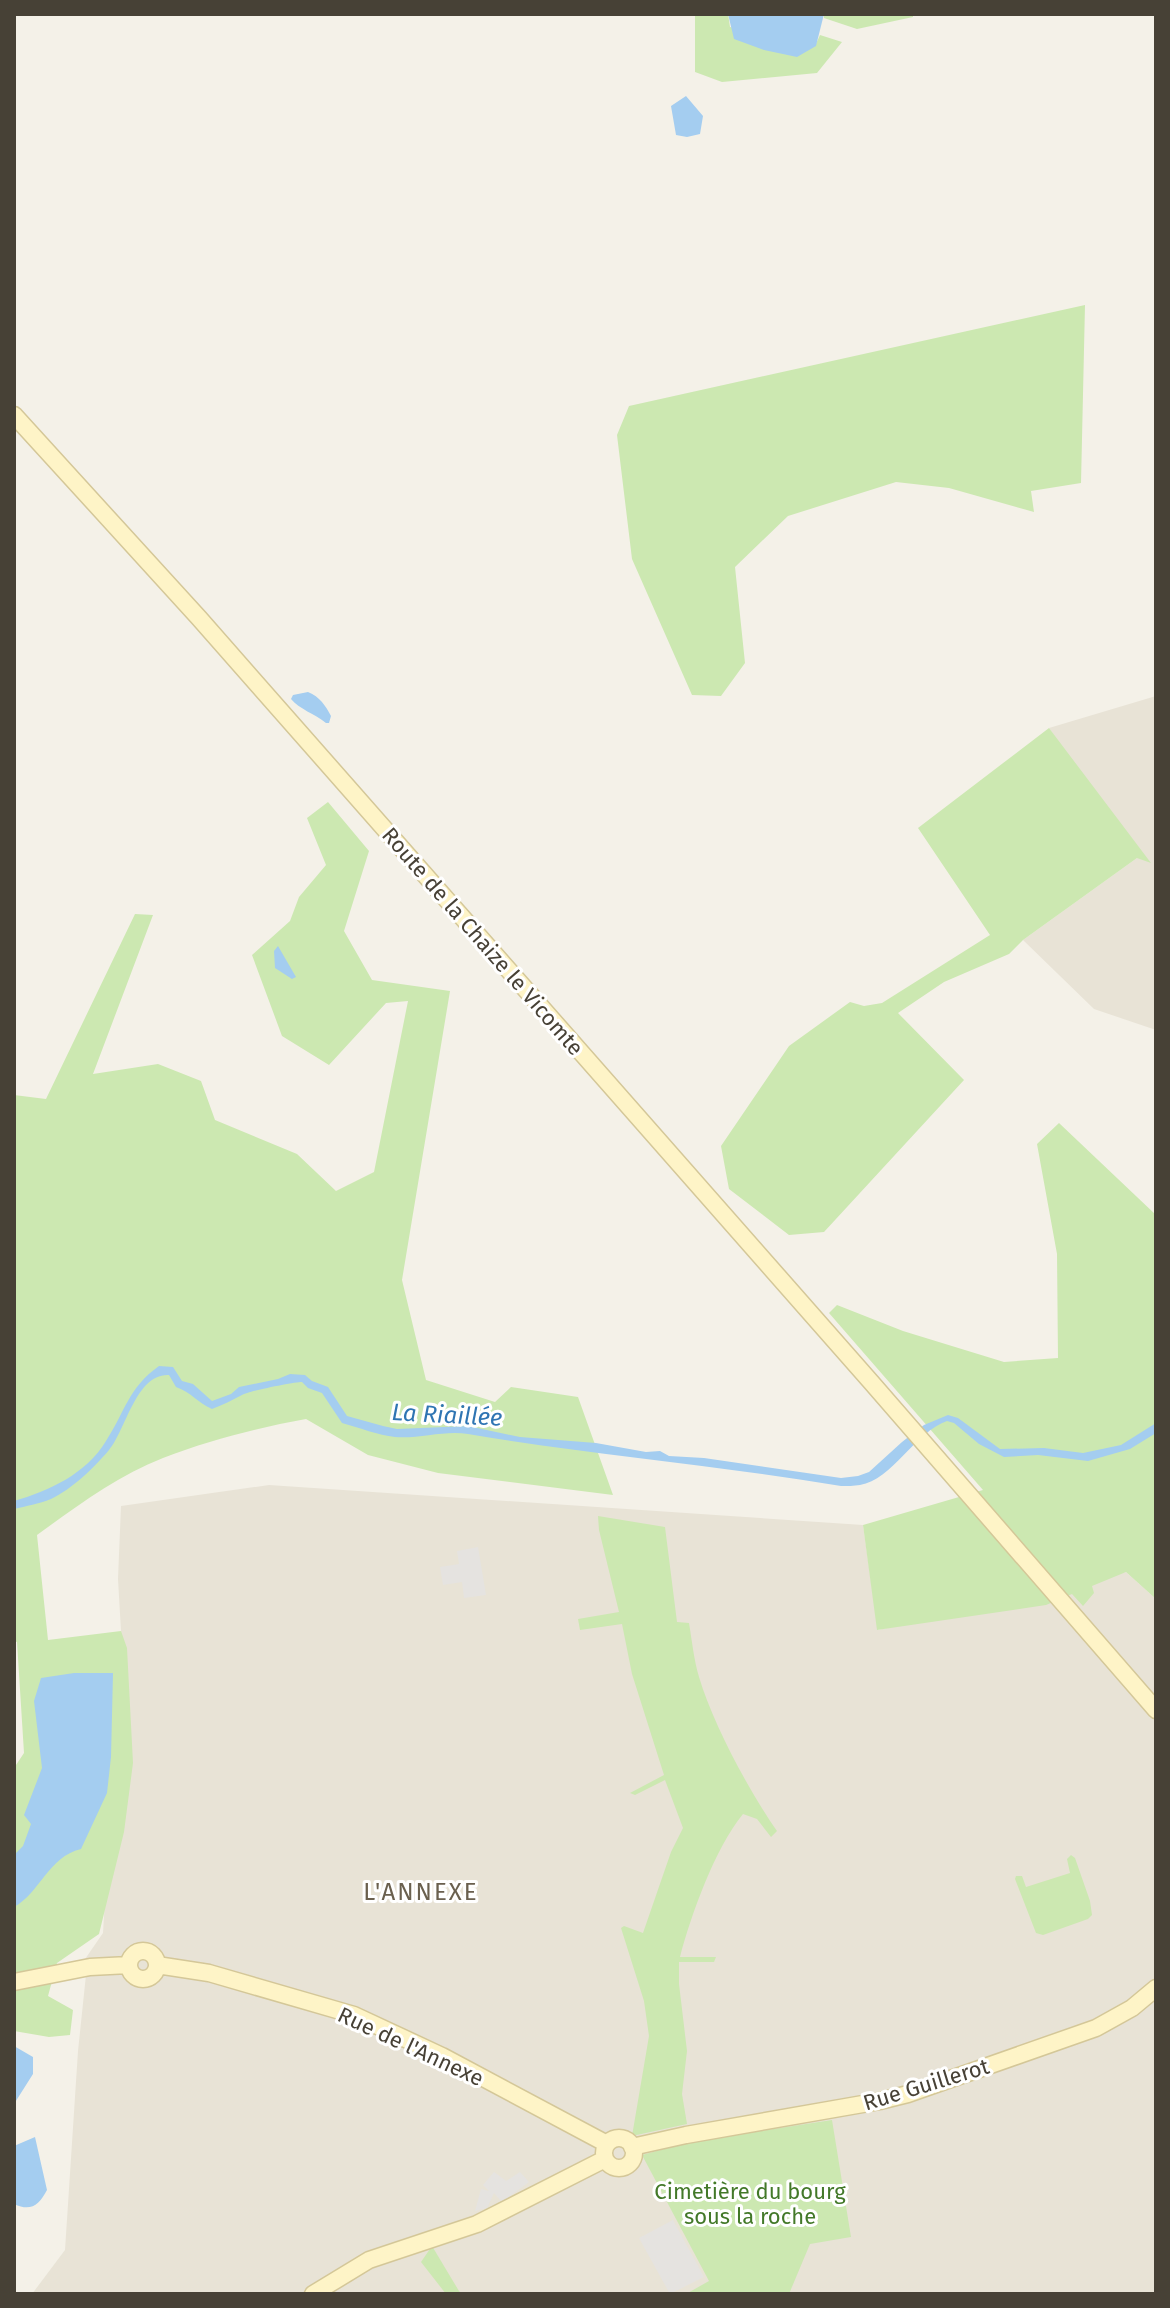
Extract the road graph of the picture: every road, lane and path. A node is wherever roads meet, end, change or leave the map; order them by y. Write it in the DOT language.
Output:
graph roads {
  1 [pos="14,402"];
  2 [pos="14,415"];
  3 [pos="94,500"];
  4 [pos="1156,1710"];
  5 [pos="14,1982"];
  6 [pos="1156,1988"];
  7 [pos="632,2147"];
  8 [pos="606,2152"];
  9 [pos="313,2294"];
  1 -- 3 [label="main road, Route de la Chaize le Vicomte"];
  2 -- 3 [label="main road, Route de la Chaize le Vicomte"];
  3 -- 4 [label="main road, Route de la Chaize le Vicomte"];
  5 -- 8 [label="main road, Rue de l'Annexe"];
  6 -- 7 [label="main road, Rue Guillerot"];
  7 -- 8 [label="main road"];
  7 -- 8 [label="main road"];
  8 -- 9 [label="main road"];
}
